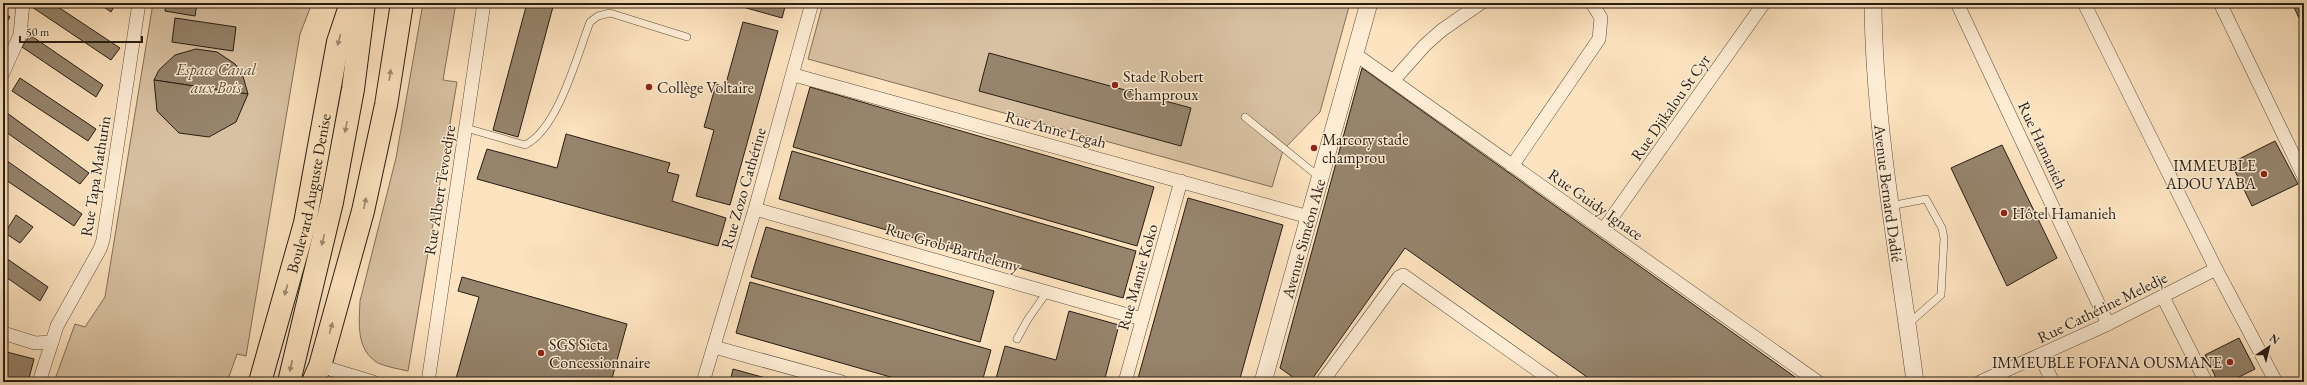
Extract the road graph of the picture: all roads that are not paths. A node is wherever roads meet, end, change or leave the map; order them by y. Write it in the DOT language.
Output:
graph roads {
  1 [pos="23,3"];
  2 [pos="139,3"];
  3 [pos="351,3"];
  4 [pos="364,3"];
  5 [pos="402,3"];
  6 [pos="484,3"];
  7 [pos="812,3"];
  8 [pos="1369,3"];
  9 [pos="1481,3"];
  10 [pos="1592,3"];
  11 [pos="1764,3"];
  12 [pos="1873,3"];
  13 [pos="1957,3"];
  14 [pos="2084,3"];
  15 [pos="2220,3"];
  16 [pos="687,37"];
  17 [pos="1355,54"];
  18 [pos="3,73"];
  19 [pos="794,75"];
  20 [pos="1393,81"];
  21 [pos="1244,117"];
  22 [pos="466,128"];
  23 [pos="1512,166"];
  24 [pos="2304,177"];
  25 [pos="1320,178"];
  26 [pos="1181,181"];
  27 [pos="1890,206"];
  28 [pos="755,209"];
  29 [pos="1309,217"];
  30 [pos="1603,230"];
  31 [pos="2216,269"];
  32 [pos="1047,292"];
  33 [pos="2162,296"];
  34 [pos="1142,319"];
  35 [pos="1908,324"];
  36 [pos="2108,324"];
  37 [pos="3,334"];
  38 [pos="1017,340"];
  39 [pos="52,342"];
  40 [pos="714,347"];
  41 [pos="2040,356"];
  42 [pos="316,374"];
  43 [pos="39,382"];
  44 [pos="260,382"];
  45 [pos="289,382"];
  46 [pos="373,382"];
  47 [pos="428,382"];
  48 [pos="703,382"];
  49 [pos="842,382"];
  50 [pos="1125,382"];
  51 [pos="1262,382"];
  52 [pos="1322,382"];
  53 [pos="1554,382"];
  54 [pos="1818,382"];
  55 [pos="1915,382"];
  56 [pos="1980,382"];
  57 [pos="2053,382"];
  58 [pos="2206,382"];
  59 [pos="2276,382"];
  1 -- 18 [label="street"];
  2 -- 39 [label="street, Rue Tapa Mathurin"];
  3 -- 44 [label="highway, Boulevard Auguste Denise, one-way"];
  4 -- 45 [label="highway, Boulevard Auguste Denise, one-way"];
  42 -- 5 [label="highway, one-way"];
  6 -- 22 [label="street, Rue Albert Tevoedjre"];
  7 -- 19 [label="street, Rue Zozo Cathérine"];
  8 -- 17 [label="street, Avenue Siméon Ake"];
  9 -- 20 [label="street"];
  10 -- 23 [label="street"];
  11 -- 30 [label="street, Rue Djikalou St Cyr"];
  12 -- 27 [label="street, Avenue Bernard Dadié"];
  13 -- 36 [label="street, Rue Hamanieh"];
  14 -- 31 [label="street"];
  15 -- 24 [label="street"];
  16 -- 22 [label="lane"];
  17 -- 20 [label="street, Rue Guidy Ignace"];
  17 -- 25 [label="street, Avenue Siméon Ake"];
  19 -- 26 [label="street, Rue Anne Legah"];
  19 -- 28 [label="street, Rue Zozo Cathérine"];
  20 -- 23 [label="street, Rue Guidy Ignace"];
  21 -- 25 [label="lane"];
  22 -- 47 [label="street, Rue Albert Tevoedjre"];
  23 -- 30 [label="street, Rue Guidy Ignace"];
  25 -- 29 [label="street, Avenue Siméon Ake"];
  26 -- 29 [label="street, Rue Anne Legah"];
  26 -- 34 [label="street, Rue Mamie Koko"];
  27 -- 35 [label="street, Avenue Bernard Dadié"];
  27 -- 35 [label="lane"];
  28 -- 32 [label="street, Rue Grobi Barthelemy"];
  28 -- 40 [label="street, Rue Zozo Cathérine"];
  29 -- 51 [label="street, Avenue Siméon Ake"];
  30 -- 54 [label="street, Rue Guidy Ignace"];
  31 -- 33 [label="street, Rue Cathérine Meledje"];
  31 -- 59 [label="street"];
  32 -- 34 [label="street, Rue Grobi Barthelemy"];
  32 -- 38 [label="lane"];
  33 -- 36 [label="street, Rue Cathérine Meledje"];
  33 -- 58 [label="street"];
  34 -- 50 [label="street, Rue Mamie Koko"];
  35 -- 55 [label="street, Avenue Bernard Dadié"];
  36 -- 41 [label="street, Rue Cathérine Meledje"];
  37 -- 39 [label="street"];
  39 -- 43 [label="street, Rue Tapa Mathurin"];
  40 -- 48 [label="street, Rue Zozo Cathérine"];
  40 -- 49 [label="street"];
  41 -- 56 [label="street, Rue Cathérine Meledje"];
  41 -- 57 [label="street"];
  42 -- 46 [label="street"];
  52 -- 53 [label="street"];
}
